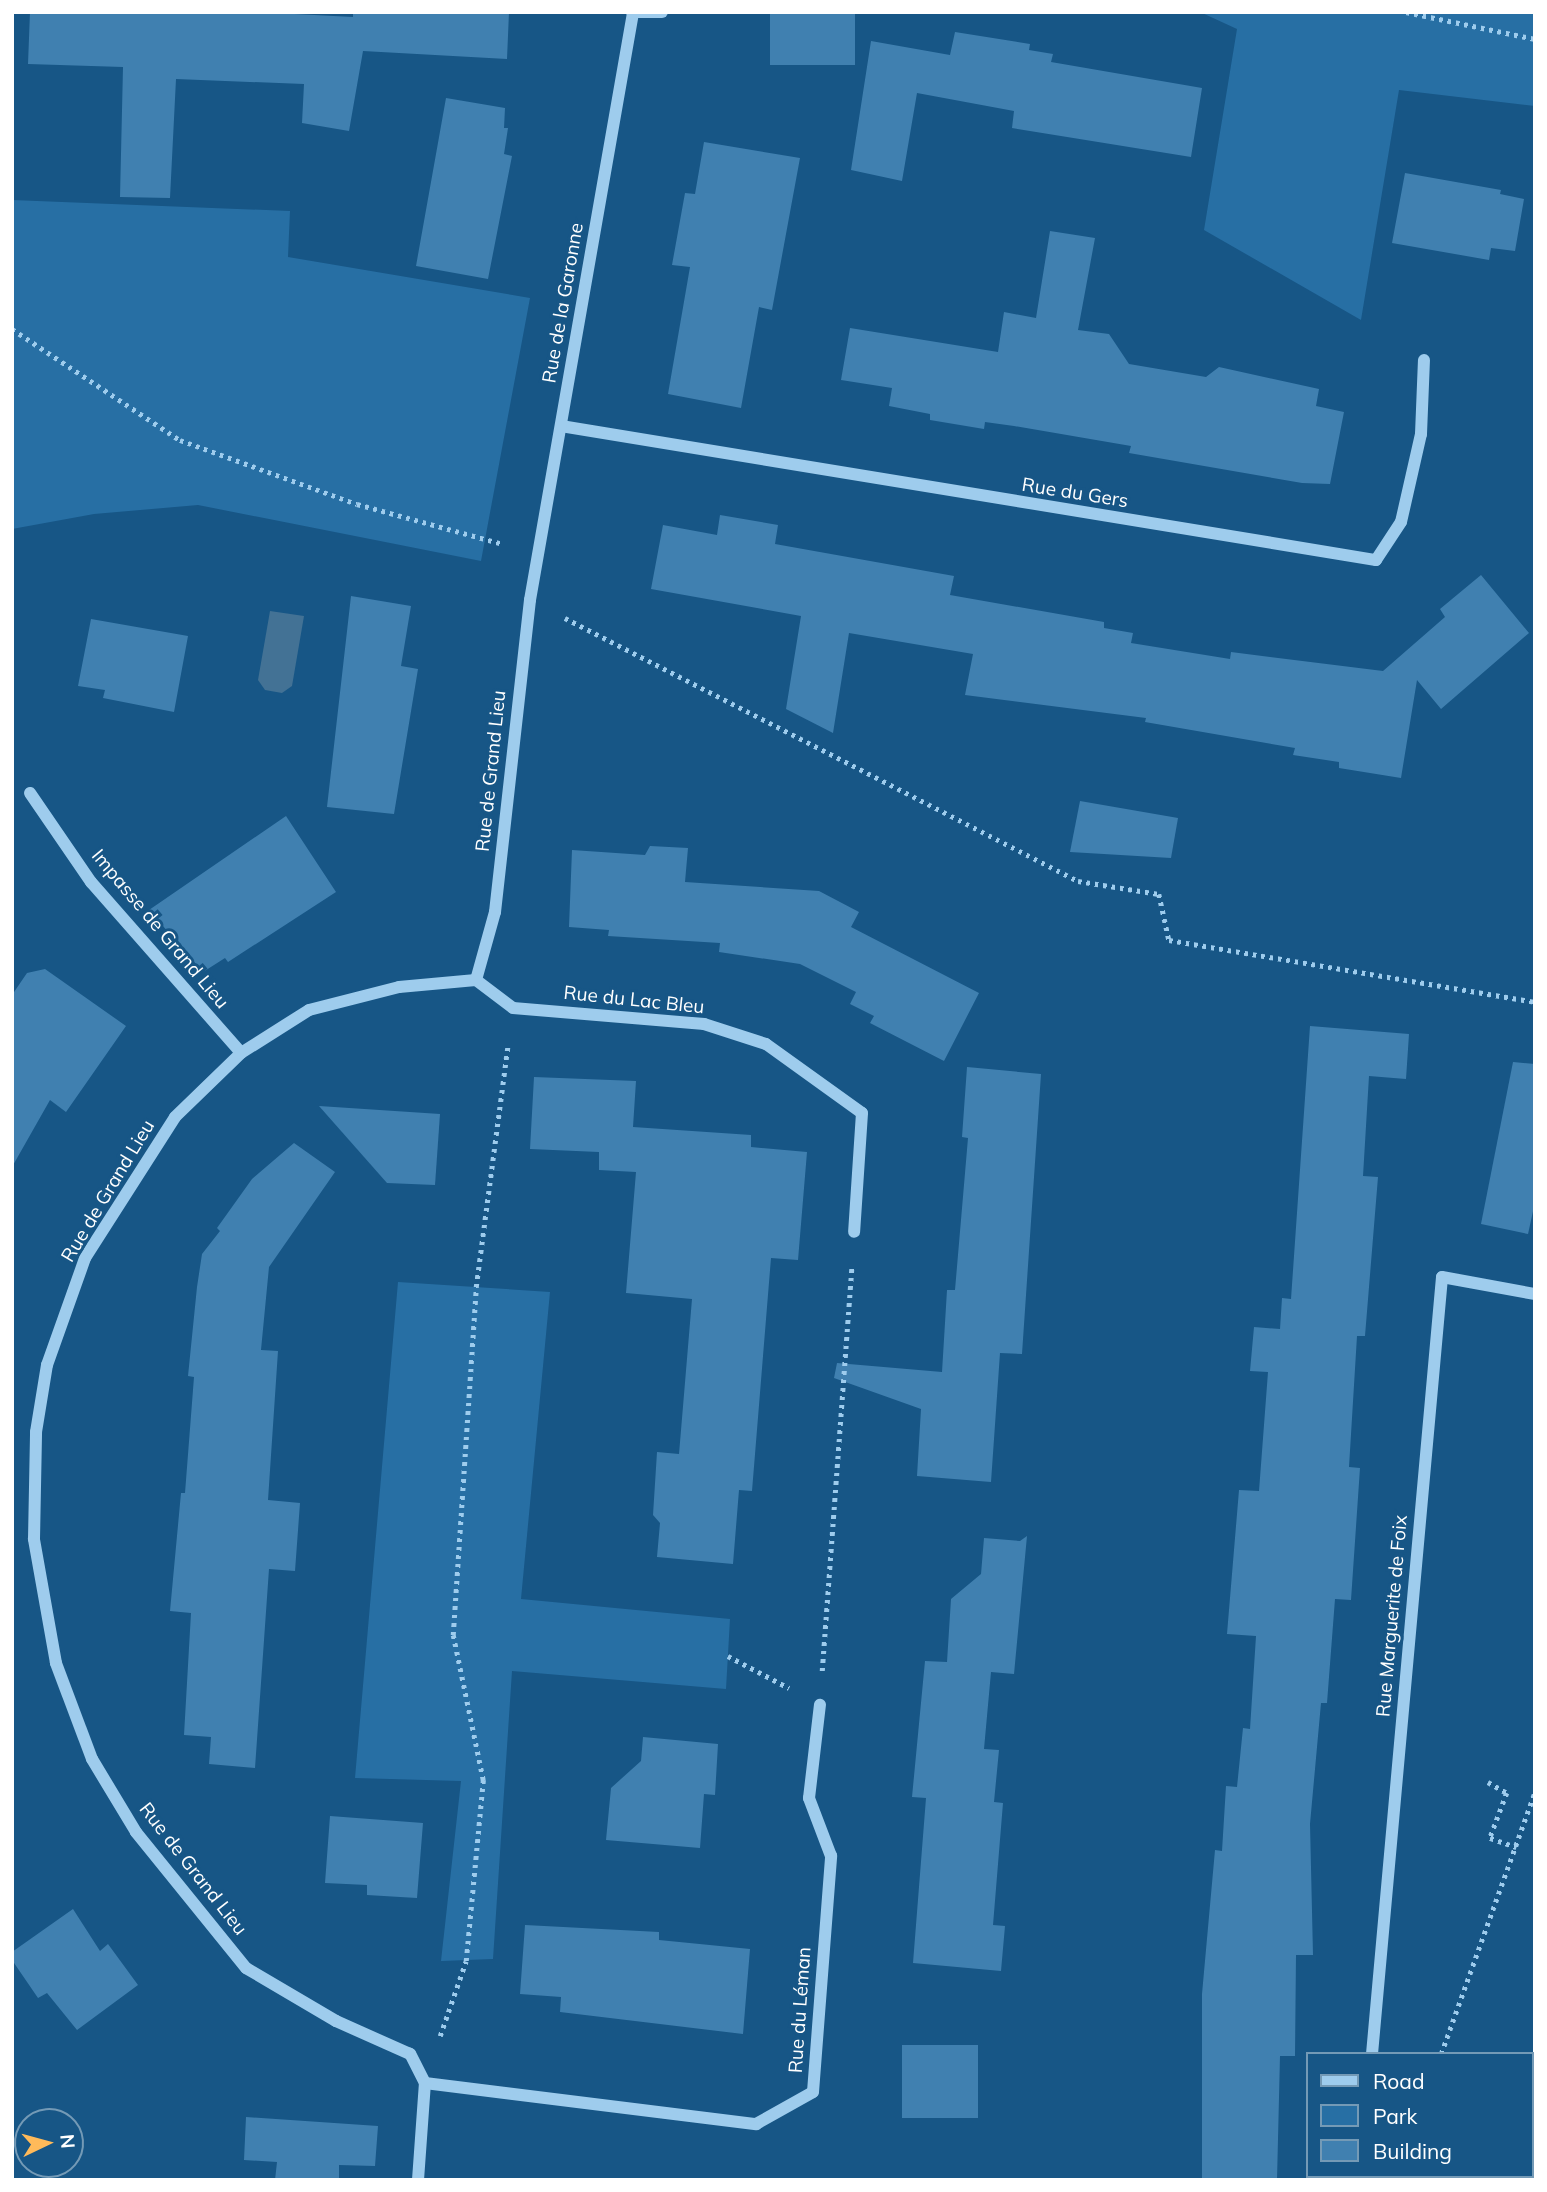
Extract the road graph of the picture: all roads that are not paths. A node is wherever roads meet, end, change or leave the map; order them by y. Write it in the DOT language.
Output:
graph roads {
  1 [pos="662,12"];
  2 [pos="632,13"];
  3 [pos="1424,359"];
  4 [pos="561,426"];
  5 [pos="530,600"];
  6 [pos="30,793"];
  7 [pos="476,980"];
  8 [pos="241,1053"];
  9 [pos="854,1232"];
  10 [pos="1535,1294"];
  11 [pos="820,1704"];
  12 [pos="1372,2052"];
  13 [pos="425,2083"];
  14 [pos="418,2180"];
  1 -- 2 [label="street"];
  2 -- 4 [label="street, Rue de la Garonne"];
  3 -- 4 [label="street, Rue du Gers"];
  4 -- 5 [label="street, Rue de la Garonne"];
  5 -- 7 [label="street, Rue de Grand Lieu"];
  6 -- 8 [label="street, Impasse de Grand Lieu"];
  7 -- 8 [label="street, Rue de Grand Lieu"];
  7 -- 9 [label="street, Rue du Lac Bleu"];
  8 -- 13 [label="street, Rue de Grand Lieu"];
  10 -- 12 [label="street, Rue Marguerite de Foix"];
  11 -- 13 [label="street, Rue du Léman"];
  13 -- 14 [label="street"];
}
